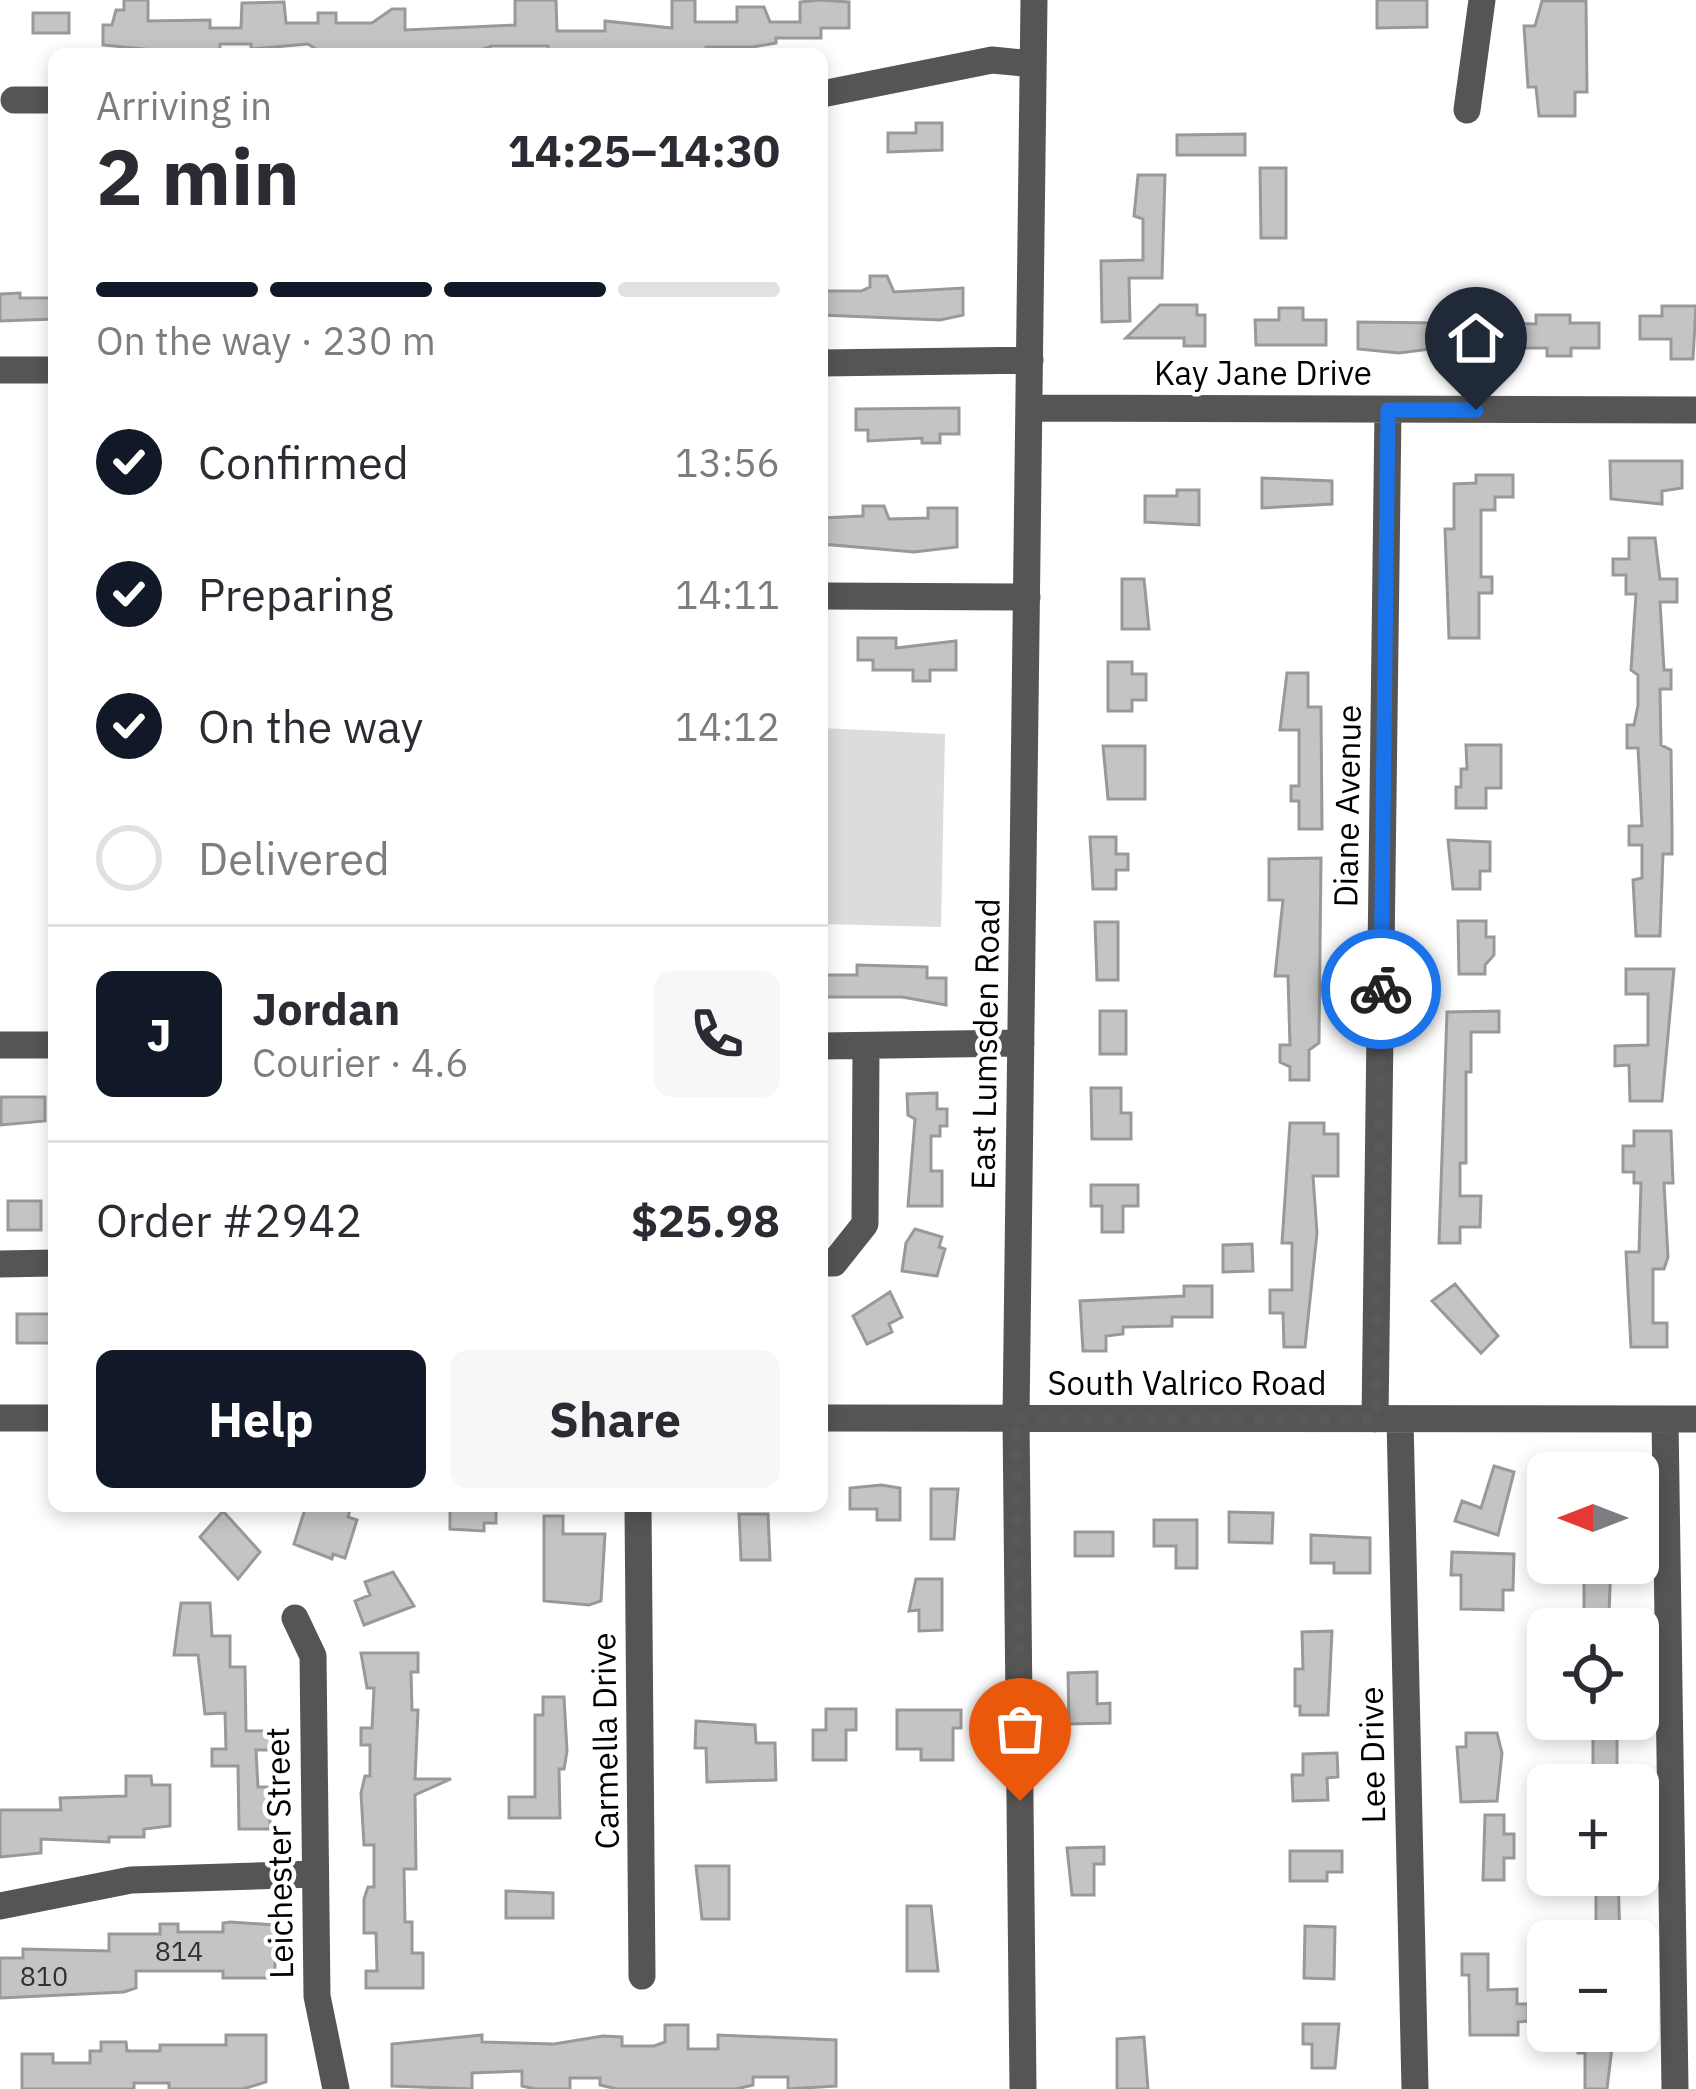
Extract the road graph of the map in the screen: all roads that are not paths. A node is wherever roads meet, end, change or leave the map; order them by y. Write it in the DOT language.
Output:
graph roads {
  1 [pos="1034,0"];
  2 [pos="1482,0"];
  3 [pos="1033,64"];
  4 [pos="828,93"];
  5 [pos="14,100"];
  6 [pos="48,100"];
  7 [pos="1467,110"];
  8 [pos="1030,360"];
  9 [pos="828,363"];
  10 [pos="0,370"];
  11 [pos="48,370"];
  12 [pos="1029,408"];
  13 [pos="1388,410"];
  14 [pos="1696,410"];
  15 [pos="828,596"];
  16 [pos="1027,597"];
  17 [pos="1021,1043"];
  18 [pos="48,1045"];
  19 [pos="0,1046"];
  20 [pos="828,1046"];
  21 [pos="866,1046"];
  22 [pos="828,1263"];
  23 [pos="0,1264"];
  24 [pos="48,1264"];
  25 [pos="0,1418"];
  26 [pos="48,1418"];
  27 [pos="828,1418"];
  28 [pos="1016,1418"];
  29 [pos="1388,1419"];
  30 [pos="1696,1419"];
  31 [pos="1665,1420"];
  32 [pos="638,1512"];
  33 [pos="295,1618"];
  34 [pos="315,1874"];
  35 [pos="0,1906"];
  36 [pos="642,1976"];
  37 [pos="336,2089"];
  38 [pos="1023,2089"];
  39 [pos="1415,2089"];
  40 [pos="1675,2089"];
  1 -- 3 [label="street, East Lumsden Road"];
  2 -- 7 [label="street"];
  3 -- 4 [label="street"];
  3 -- 8 [label="street, East Lumsden Road"];
  5 -- 6 [label="street"];
  8 -- 9 [label="street"];
  8 -- 12 [label="street, East Lumsden Road"];
  10 -- 11 [label="street"];
  12 -- 13 [label="street, Kay Jane Drive"];
  12 -- 16 [label="street, East Lumsden Road"];
  13 -- 14 [label="street, Kay Jane Drive"];
  13 -- 29 [label="street, Diane Avenue"];
  15 -- 16 [label="street"];
  16 -- 17 [label="street, East Lumsden Road"];
  17 -- 21 [label="street"];
  17 -- 28 [label="street, East Lumsden Road"];
  18 -- 19 [label="street"];
  20 -- 21 [label="street"];
  21 -- 22 [label="street"];
  23 -- 24 [label="street"];
  25 -- 26 [label="street"];
  27 -- 28 [label="street, South Valrico Road"];
  28 -- 29 [label="street, South Valrico Road"];
  28 -- 38 [label="street, East Lumsden Road"];
  29 -- 31 [label="street, South Valrico Road"];
  29 -- 39 [label="street, Lee Drive"];
  30 -- 31 [label="street, South Valrico Road"];
  31 -- 40 [label="street"];
  32 -- 36 [label="street, Carmella Drive"];
  33 -- 34 [label="street, Leichester Street"];
  34 -- 35 [label="street"];
  34 -- 37 [label="street, Leichester Street"];
}
